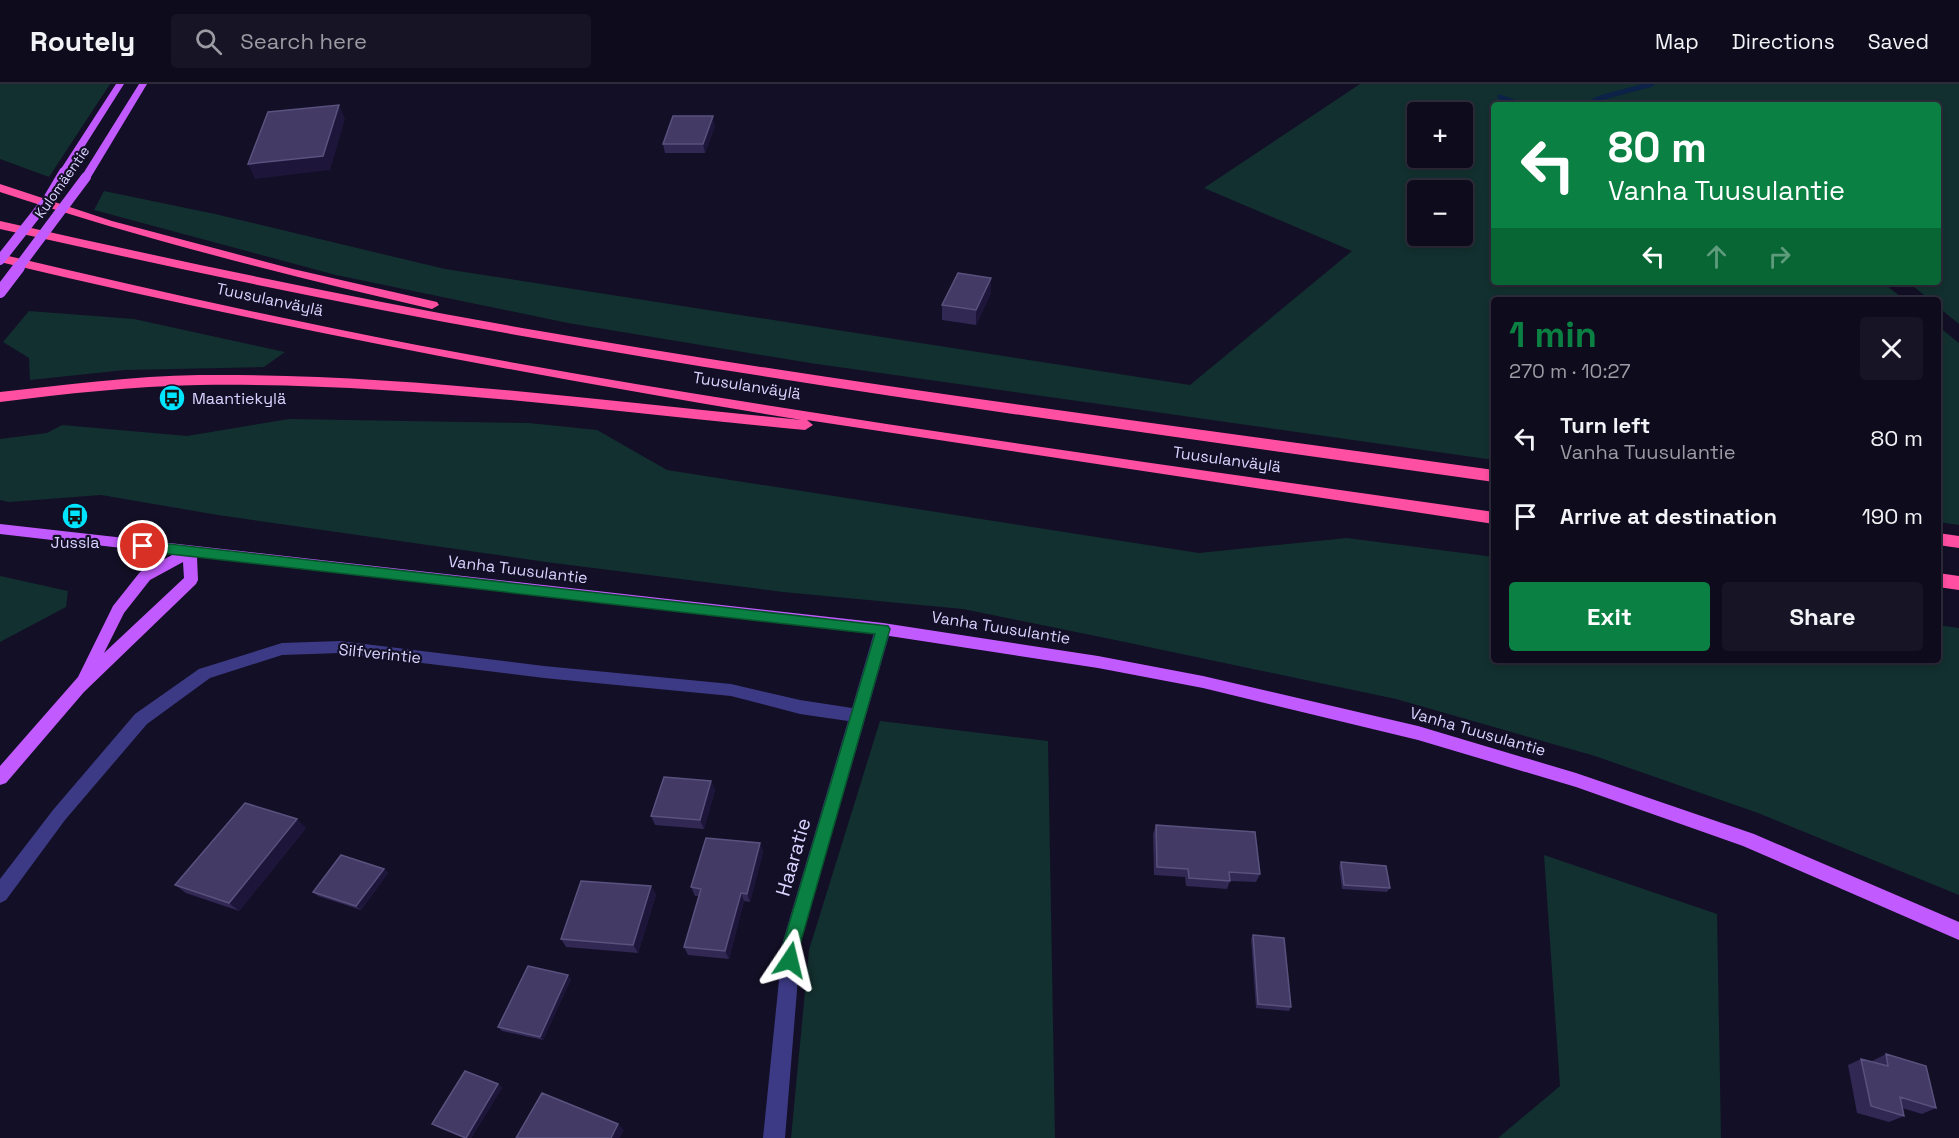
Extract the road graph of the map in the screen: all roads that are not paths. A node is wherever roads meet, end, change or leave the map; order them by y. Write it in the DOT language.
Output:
graph roads {
  1 [pos="120,84"];
  2 [pos="143,84"];
  3 [pos="0,188"];
  4 [pos="0,225"];
  5 [pos="0,259"];
  6 [pos="0,292"];
  7 [pos="523,332"];
  8 [pos="0,397"];
  9 [pos="971,440"];
  10 [pos="1491,476"];
  11 [pos="1491,518"];
  12 [pos="0,529"];
  13 [pos="1941,539"];
  14 [pos="1959,542"];
  15 [pos="190,552"];
  16 [pos="1941,580"];
  17 [pos="1959,583"];
  18 [pos="883,629"];
  19 [pos="78,687"];
  20 [pos="858,716"];
  21 [pos="0,778"];
  22 [pos="0,894"];
  23 [pos="1959,931"];
  24 [pos="774,1138"];
  1 -- 5 [label="main road, Kulomäentie, bridge"];
  2 -- 6 [label="main road, Kulomäentie, bridge"];
  3 -- 7 [label="highway"];
  4 -- 7 [label="highway, Tuusulanväylä"];
  5 -- 9 [label="highway, Tuusulanväylä"];
  7 -- 10 [label="highway, Tuusulanväylä"];
  8 -- 9 [label="highway"];
  9 -- 11 [label="highway, Tuusulanväylä"];
  12 -- 15 [label="main road, Vanha Tuusulantie"];
  13 -- 14 [label="highway"];
  15 -- 18 [label="main road, Vanha Tuusulantie"];
  15 -- 19 [label="main road"];
  15 -- 19 [label="main road"];
  16 -- 17 [label="highway"];
  18 -- 20 [label="street, Haaratie"];
  18 -- 23 [label="main road, Vanha Tuusulantie"];
  19 -- 21 [label="main road"];
  20 -- 22 [label="street, Silfverintie"];
  20 -- 24 [label="street, Haaratie"];
}
